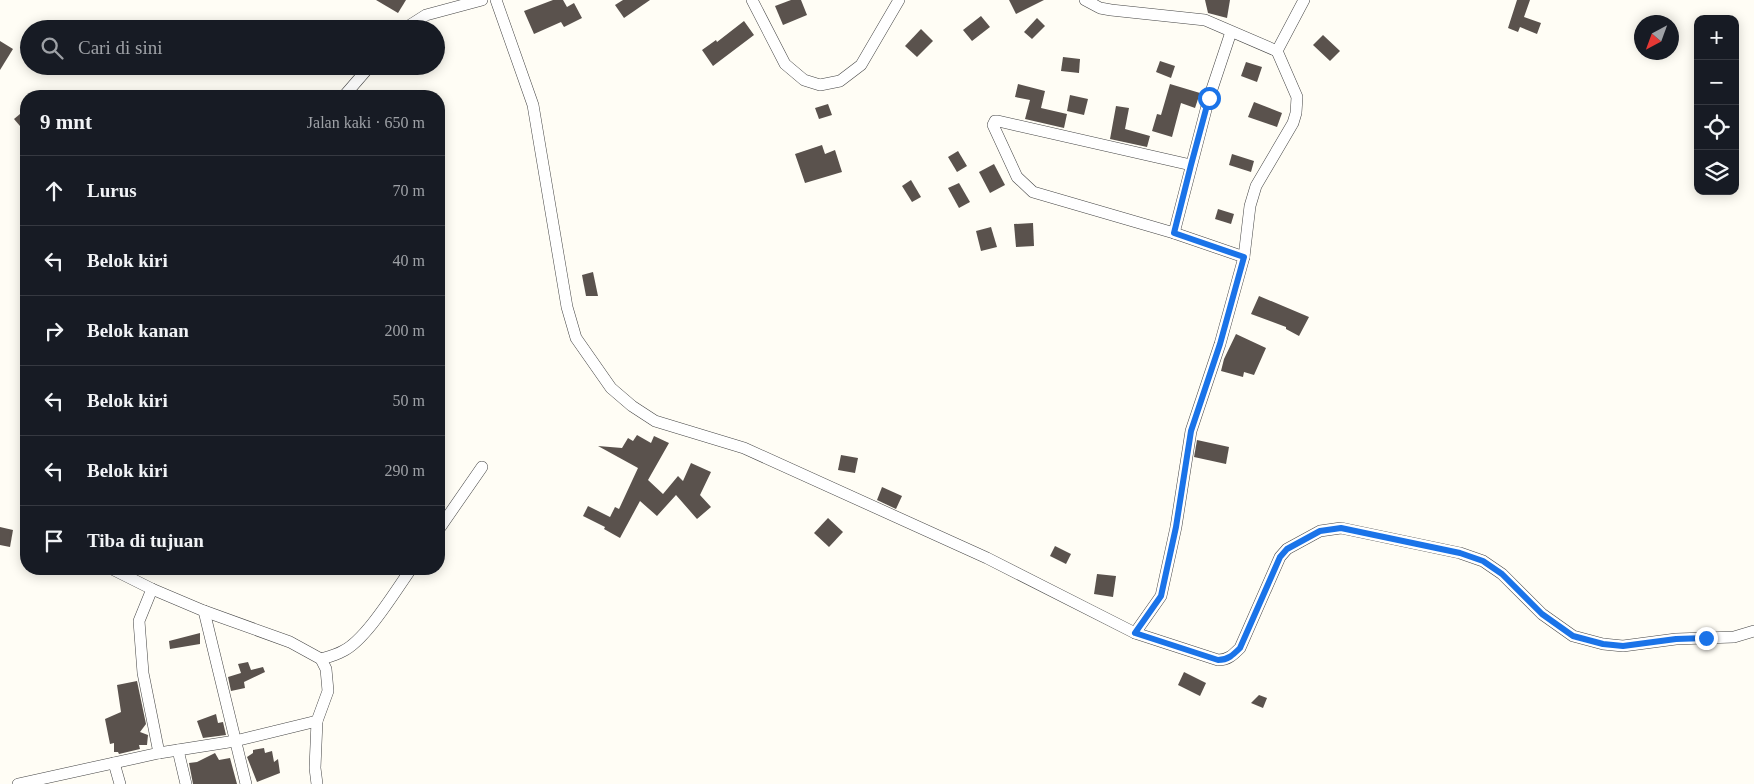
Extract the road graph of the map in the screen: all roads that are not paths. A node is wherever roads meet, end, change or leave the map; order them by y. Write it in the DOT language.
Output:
graph roads {
  1 [pos="482,0"];
  2 [pos="496,0"];
  3 [pos="752,0"];
  4 [pos="899,0"];
  5 [pos="1085,0"];
  6 [pos="1304,0"];
  7 [pos="1102,4"];
  8 [pos="417,20"];
  9 [pos="1230,32"];
  10 [pos="1277,51"];
  11 [pos="362,75"];
  12 [pos="349,90"];
  13 [pos="1191,165"];
  14 [pos="1174,233"];
  15 [pos="1244,257"];
  16 [pos="482,467"];
  17 [pos="445,519"];
  18 [pos="124,575"];
  19 [pos="407,575"];
  20 [pos="152,589"];
  21 [pos="204,611"];
  22 [pos="1754,631"];
  23 [pos="1135,633"];
  24 [pos="321,660"];
  25 [pos="317,721"];
  26 [pos="235,741"];
  27 [pos="178,750"];
  28 [pos="159,753"];
  29 [pos="114,762"];
  30 [pos="58,779"];
  31 [pos="18,784"];
  32 [pos="120,784"];
  33 [pos="186,784"];
  34 [pos="246,784"];
  35 [pos="317,784"];
  1 -- 8 [label="street"];
  2 -- 23 [label="street"];
  3 -- 4 [label="street"];
  5 -- 7 [label="street"];
  6 -- 10 [label="street"];
  7 -- 9 [label="street"];
  9 -- 10 [label="street"];
  9 -- 13 [label="street"];
  10 -- 15 [label="street"];
  11 -- 12 [label="street"];
  13 -- 14 [label="street"];
  13 -- 14 [label="street"];
  14 -- 15 [label="street"];
  15 -- 23 [label="street"];
  16 -- 17 [label="street"];
  18 -- 20 [label="street"];
  19 -- 24 [label="street"];
  20 -- 21 [label="street"];
  20 -- 28 [label="street"];
  21 -- 24 [label="street"];
  21 -- 26 [label="street"];
  22 -- 23 [label="street"];
  24 -- 25 [label="street"];
  25 -- 26 [label="street"];
  25 -- 35 [label="street"];
  26 -- 27 [label="street"];
  26 -- 34 [label="street"];
  27 -- 28 [label="street"];
  27 -- 33 [label="street"];
  28 -- 29 [label="street"];
  29 -- 30 [label="street"];
  29 -- 32 [label="street"];
  30 -- 31 [label="street"];
}
